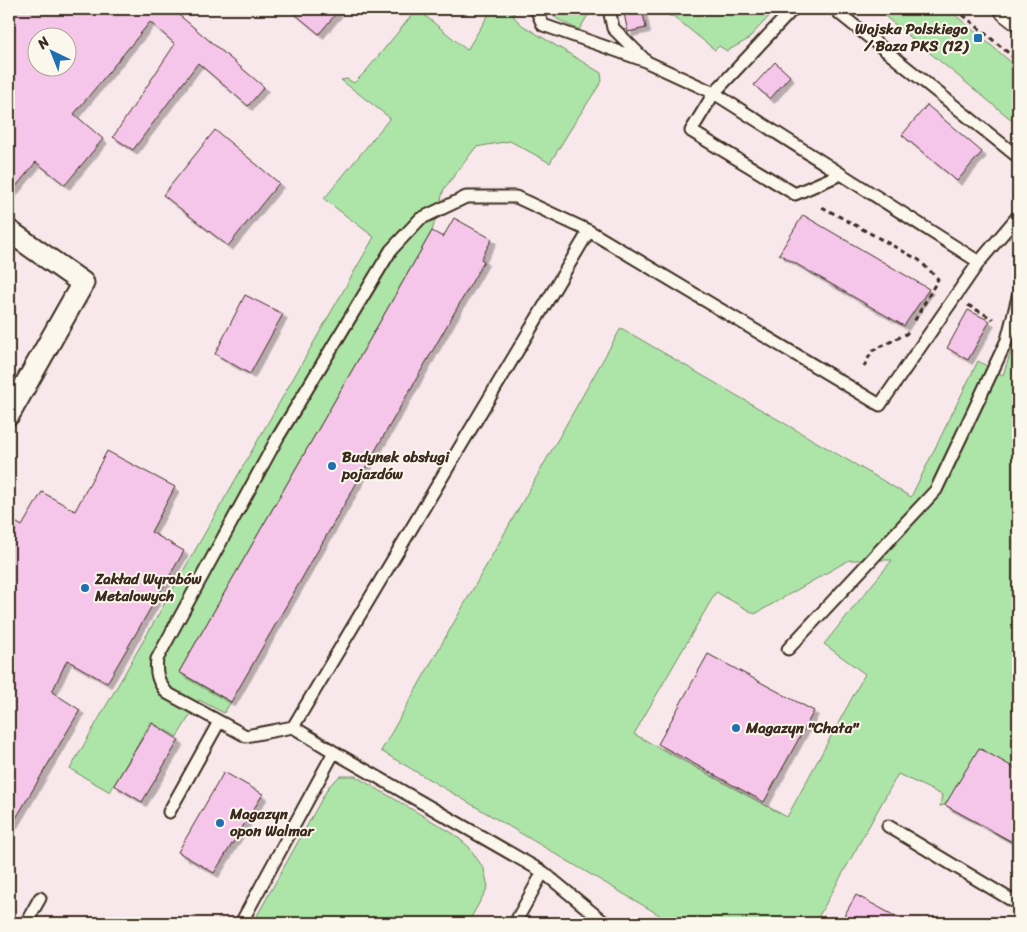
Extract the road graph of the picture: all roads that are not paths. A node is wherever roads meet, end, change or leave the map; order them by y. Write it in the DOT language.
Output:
graph roads {
  1 [pos="536,9"];
  2 [pos="609,9"];
  3 [pos="793,9"];
  4 [pos="836,9"];
  5 [pos="1009,9"];
  6 [pos="1018,16"];
  7 [pos="647,62"];
  8 [pos="714,93"];
  9 [pos="1018,157"];
  10 [pos="841,174"];
  11 [pos="1018,216"];
  12 [pos="9,230"];
  13 [pos="590,231"];
  14 [pos="979,262"];
  15 [pos="1018,297"];
  16 [pos="9,414"];
  17 [pos="788,649"];
  18 [pos="219,722"];
  19 [pos="293,727"];
  20 [pos="334,752"];
  21 [pos="168,812"];
  22 [pos="888,826"];
  23 [pos="543,872"];
  24 [pos="40,898"];
  25 [pos="1018,904"];
  26 [pos="26,923"];
  27 [pos="241,923"];
  28 [pos="515,923"];
  29 [pos="605,923"];
  1 -- 7 [label="lane"];
  2 -- 7 [label="lane"];
  3 -- 8 [label="lane"];
  4 -- 9 [label="lane"];
  5 -- 6 [label="street"];
  7 -- 8 [label="lane"];
  8 -- 10 [label="lane"];
  8 -- 10 [label="lane"];
  10 -- 14 [label="lane"];
  11 -- 14 [label="lane"];
  12 -- 16 [label="street"];
  13 -- 14 [label="lane"];
  13 -- 18 [label="lane"];
  13 -- 19 [label="lane"];
  15 -- 17 [label="lane"];
  18 -- 19 [label="lane"];
  18 -- 21 [label="lane"];
  19 -- 20 [label="lane"];
  20 -- 23 [label="lane"];
  20 -- 27 [label="lane"];
  22 -- 25 [label="lane"];
  23 -- 28 [label="lane"];
  23 -- 29 [label="lane"];
  24 -- 26 [label="lane"];
}
